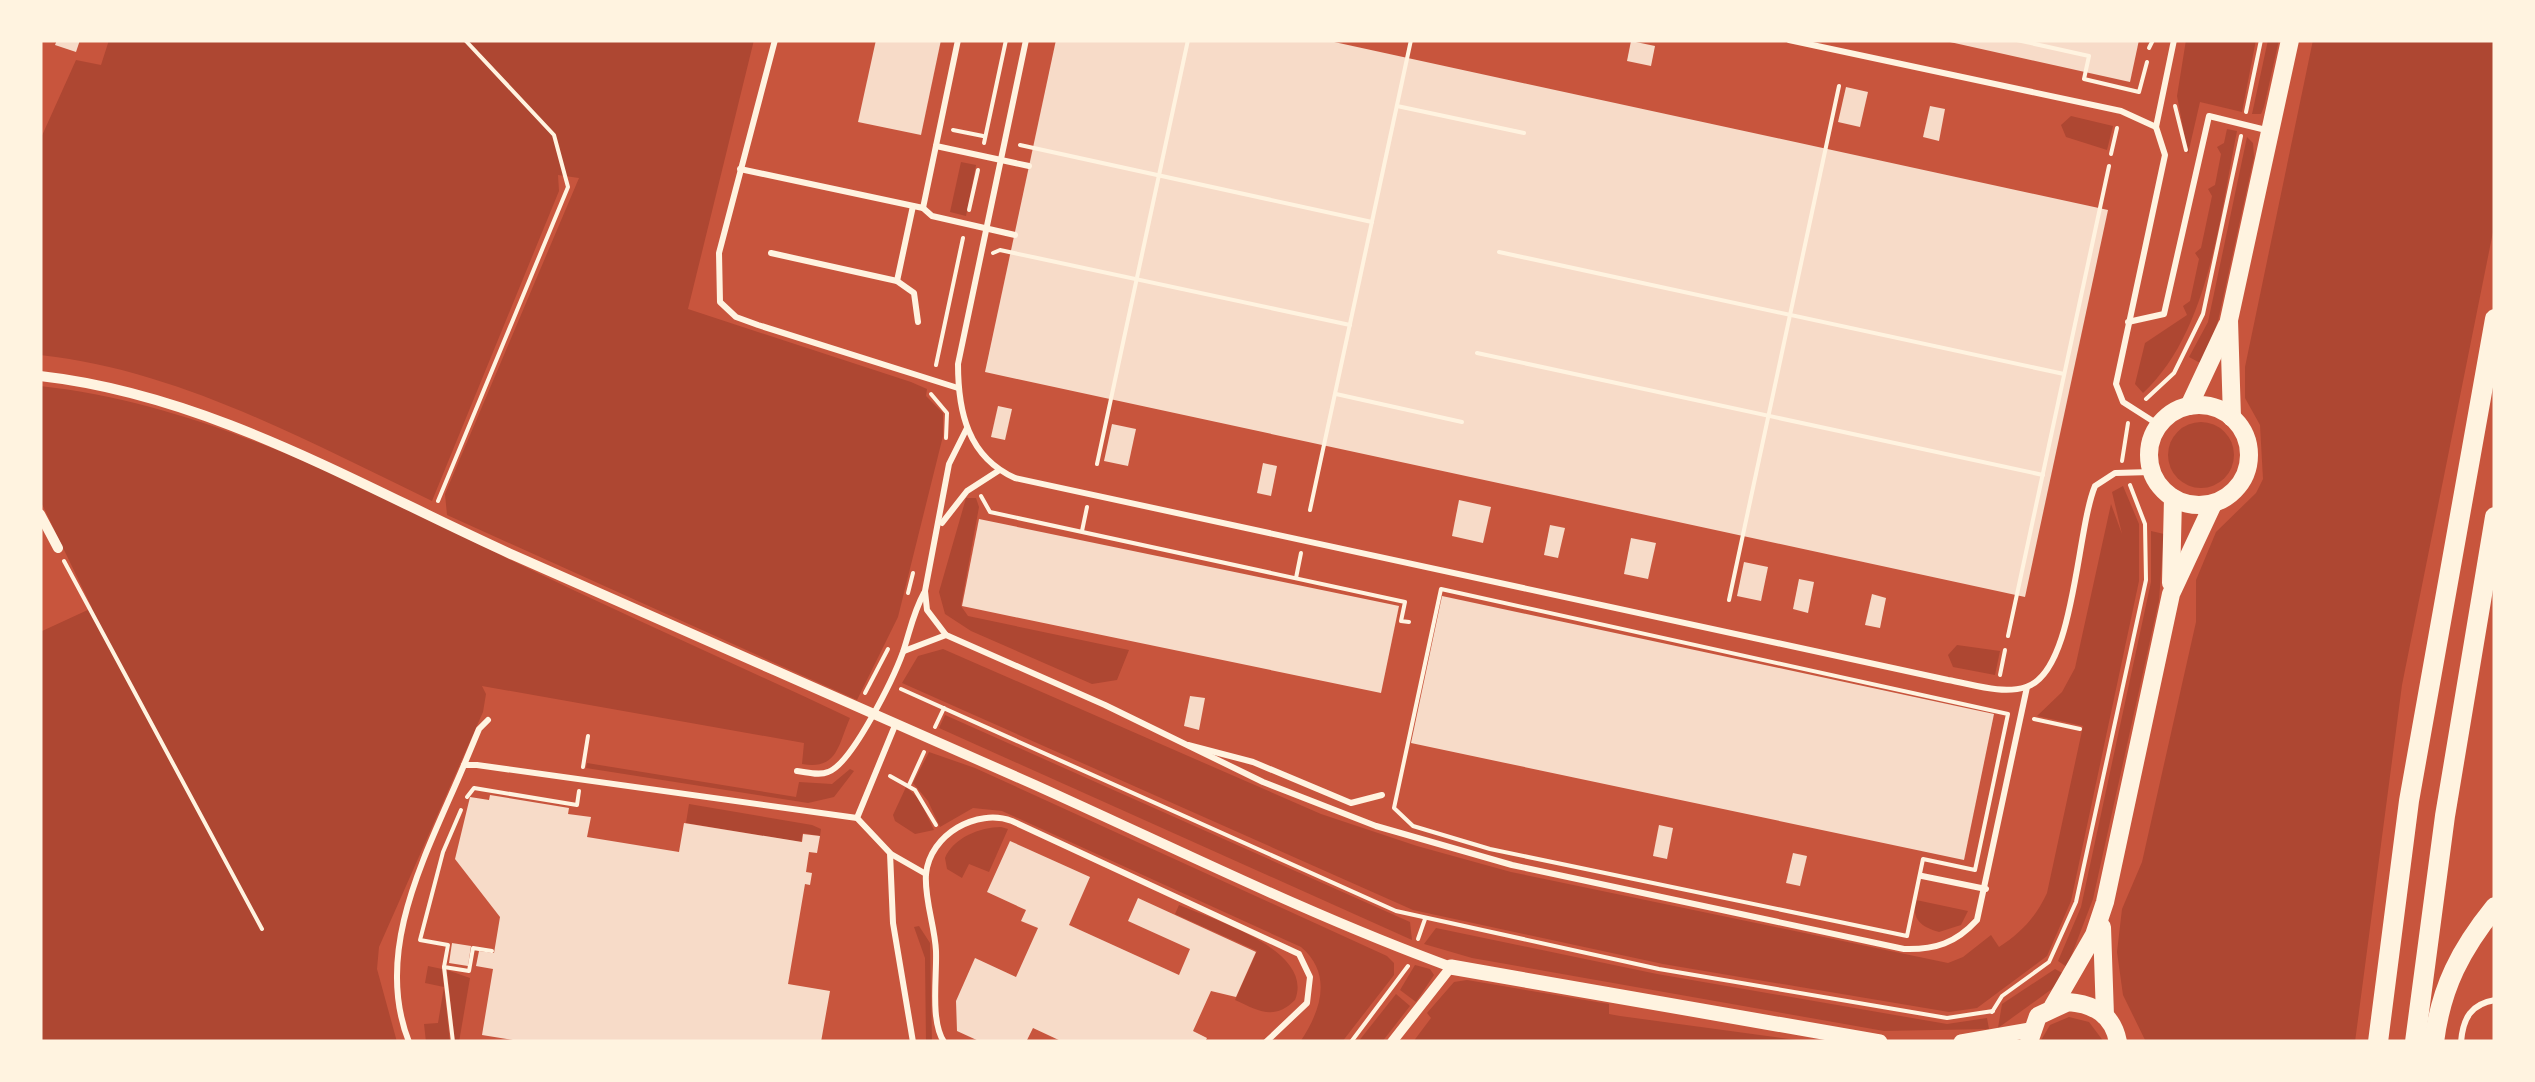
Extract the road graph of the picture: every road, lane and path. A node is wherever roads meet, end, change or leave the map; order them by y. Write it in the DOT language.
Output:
graph roads {
  1 [pos="465,40"];
  2 [pos="775,40"];
  3 [pos="958,40"];
  4 [pos="1006,40"];
  5 [pos="1026,40"];
  6 [pos="1188,40"];
  7 [pos="1411,40"];
  8 [pos="1789,40"];
  9 [pos="2017,40"];
  10 [pos="2153,40"];
  11 [pos="2174,40"];
  12 [pos="2261,40"];
  13 [pos="2290,40"];
  14 [pos="2150,48"];
  15 [pos="2146,62"];
  16 [pos="1839,86"];
  17 [pos="2125,89"];
  18 [pos="2123,99"];
  19 [pos="1397,106"];
  20 [pos="2244,124"];
  21 [pos="2156,127"];
  22 [pos="949,128"];
  23 [pos="2117,128"];
  24 [pos="2270,131"];
  25 [pos="1524,133"];
  26 [pos="988,138"];
  27 [pos="936,146"];
  28 [pos="1020,146"];
  29 [pos="982,150"];
  30 [pos="2112,154"];
  31 [pos="1000,160"];
  32 [pos="979,165"];
  33 [pos="1029,166"];
  34 [pos="2109,166"];
  35 [pos="740,169"];
  36 [pos="1158,176"];
  37 [pos="913,206"];
  38 [pos="923,208"];
  39 [pos="968,216"];
  40 [pos="1372,222"];
  41 [pos="986,229"];
  42 [pos="964,233"];
  43 [pos="1014,236"];
  44 [pos="1000,250"];
  45 [pos="1499,252"];
  46 [pos="771,253"];
  47 [pos="1136,279"];
  48 [pos="897,280"];
  49 [pos="1790,314"];
  50 [pos="2495,319"];
  51 [pos="2229,320"];
  52 [pos="918,322"];
  53 [pos="2128,322"];
  54 [pos="1350,325"];
  55 [pos="1478,353"];
  56 [pos="935,368"];
  57 [pos="2064,374"];
  58 [pos="40,376"];
  59 [pos="958,388"];
  60 [pos="930,389"];
  61 [pos="1336,394"];
  62 [pos="2189,406"];
  63 [pos="2136,412"];
  64 [pos="1768,416"];
  65 [pos="2232,418"];
  66 [pos="1462,422"];
  67 [pos="2158,425"];
  68 [pos="968,428"];
  69 [pos="943,449"];
  70 [pos="1096,464"];
  71 [pos="998,470"];
  72 [pos="2126,471"];
  73 [pos="2151,472"];
  74 [pos="2043,475"];
  75 [pos="978,490"];
  76 [pos="2173,498"];
  77 [pos="2213,504"];
  78 [pos="1087,506"];
  79 [pos="1310,510"];
  80 [pos="40,514"];
  81 [pos="432,514"];
  82 [pos="2495,517"];
  83 [pos="941,524"];
  84 [pos="1082,532"];
  85 [pos="58,548"];
  86 [pos="1301,553"];
  87 [pos="915,563"];
  88 [pos="1296,578"];
  89 [pos="925,591"];
  90 [pos="2171,594"];
  91 [pos="906,599"];
  92 [pos="1729,600"];
  93 [pos="1409,622"];
  94 [pos="1424,626"];
  95 [pos="1432,628"];
  96 [pos="946,635"];
  97 [pos="2008,636"];
  98 [pos="895,637"];
  99 [pos="2005,650"];
  100 [pos="903,652"];
  101 [pos="2000,676"];
  102 [pos="2027,687"];
  103 [pos="898,688"];
  104 [pos="944,708"];
  105 [pos="858,709"];
  106 [pos="873,714"];
  107 [pos="2034,719"];
  108 [pos="488,720"];
  109 [pos="896,723"];
  110 [pos="935,727"];
  111 [pos="2080,729"];
  112 [pos="588,736"];
  113 [pos="1177,742"];
  114 [pos="924,750"];
  115 [pos="464,765"];
  116 [pos="583,767"];
  117 [pos="876,769"];
  118 [pos="797,771"];
  119 [pos="910,784"];
  120 [pos="580,786"];
  121 [pos="1382,795"];
  122 [pos="857,818"];
  123 [pos="937,830"];
  124 [pos="890,854"];
  125 [pos="926,874"];
  126 [pos="1922,876"];
  127 [pos="1986,889"];
  128 [pos="2105,902"];
  129 [pos="2495,907"];
  130 [pos="1425,919"];
  131 [pos="262,929"];
  132 [pos="492,951"];
  133 [pos="1414,953"];
  134 [pos="444,967"];
  135 [pos="1452,967"];
  136 [pos="2495,1000"];
  137 [pos="2053,1006"];
  138 [pos="2105,1016"];
  139 [pos="2029,1036"];
  140 [pos="410,1042"];
  141 [pos="453,1042"];
  142 [pos="914,1042"];
  143 [pos="944,1042"];
  144 [pos="1266,1042"];
  145 [pos="1351,1042"];
  146 [pos="1392,1042"];
  147 [pos="1880,1042"];
  148 [pos="1961,1042"];
  149 [pos="2118,1042"];
  150 [pos="2378,1042"];
  151 [pos="2415,1042"];
  152 [pos="2434,1042"];
  153 [pos="2461,1042"];
  1 -- 81 [label="path"];
  2 -- 35 [label="lane"];
  3 -- 27 [label="lane"];
  4 -- 26 [label="path"];
  5 -- 31 [label="lane"];
  6 -- 36 [label="path"];
  7 -- 19 [label="path"];
  8 -- 21 [label="lane"];
  9 -- 17 [label="path"];
  10 -- 14 [label="path"];
  11 -- 21 [label="lane"];
  12 -- 20 [label="path"];
  13 -- 24 [label="main road"];
  15 -- 17 [label="path"];
  16 -- 49 [label="path"];
  17 -- 18 [label="path"];
  19 -- 25 [label="path"];
  19 -- 40 [label="path"];
  20 -- 24 [label="lane"];
  20 -- 53 [label="lane"];
  20 -- 63 [label="path"];
  21 -- 53 [label="lane"];
  22 -- 26 [label="path"];
  23 -- 30 [label="path"];
  24 -- 51 [label="main road"];
  26 -- 29 [label="path"];
  27 -- 31 [label="lane"];
  27 -- 38 [label="lane"];
  28 -- 36 [label="path"];
  31 -- 33 [label="lane"];
  31 -- 41 [label="lane"];
  32 -- 39 [label="path"];
  34 -- 57 [label="path"];
  35 -- 37 [label="lane"];
  35 -- 59 [label="lane"];
  36 -- 40 [label="path"];
  36 -- 47 [label="path"];
  37 -- 38 [label="lane"];
  37 -- 48 [label="lane"];
  38 -- 41 [label="lane"];
  40 -- 54 [label="path"];
  41 -- 43 [label="lane"];
  41 -- 59 [label="lane"];
  42 -- 56 [label="path"];
  44 -- 47 [label="path"];
  45 -- 49 [label="path"];
  46 -- 48 [label="lane"];
  47 -- 54 [label="path"];
  47 -- 70 [label="path"];
  48 -- 52 [label="lane"];
  49 -- 57 [label="path"];
  49 -- 64 [label="path"];
  50 -- 150 [label="highway"];
  51 -- 62 [label="main road"];
  51 -- 65 [label="main road"];
  53 -- 63 [label="lane"];
  54 -- 61 [label="path"];
  55 -- 64 [label="path"];
  57 -- 74 [label="path"];
  58 -- 81 [label="street"];
  59 -- 68 [label="lane"];
  60 -- 69 [label="path"];
  61 -- 66 [label="path"];
  61 -- 79 [label="path"];
  62 -- 65 [label="main road"];
  62 -- 67 [label="main road"];
  63 -- 67 [label="lane"];
  63 -- 72 [label="path"];
  64 -- 74 [label="path"];
  64 -- 92 [label="path"];
  65 -- 77 [label="main road"];
  67 -- 73 [label="main road"];
  68 -- 71 [label="lane"];
  68 -- 83 [label="lane"];
  71 -- 83 [label="lane"];
  71 -- 102 [label="lane"];
  72 -- 73 [label="lane"];
  72 -- 102 [label="lane"];
  72 -- 130 [label="path"];
  73 -- 76 [label="main road"];
  74 -- 97 [label="path"];
  75 -- 84 [label="path"];
  76 -- 77 [label="main road"];
  76 -- 90 [label="main road"];
  77 -- 90 [label="main road"];
  78 -- 84 [label="path"];
  80 -- 85 [label="street"];
  81 -- 105 [label="street"];
  82 -- 151 [label="highway"];
  83 -- 89 [label="lane"];
  84 -- 88 [label="path"];
  85 -- 131 [label="path"];
  86 -- 88 [label="path"];
  87 -- 91 [label="path"];
  88 -- 93 [label="path"];
  89 -- 96 [label="lane"];
  89 -- 100 [label="lane"];
  90 -- 128 [label="main road"];
  94 -- 95 [label="path"];
  95 -- 95 [label="path"];
  96 -- 100 [label="lane"];
  96 -- 113 [label="lane"];
  98 -- 105 [label="path"];
  99 -- 101 [label="path"];
  100 -- 106 [label="lane"];
  102 -- 127 [label="lane"];
  103 -- 104 [label="path"];
  104 -- 110 [label="path"];
  104 -- 130 [label="path"];
  105 -- 106 [label="street"];
  106 -- 109 [label="street"];
  106 -- 118 [label="lane"];
  107 -- 111 [label="path"];
  108 -- 115 [label="lane"];
  109 -- 117 [label="lane"];
  109 -- 133 [label="street"];
  112 -- 116 [label="path"];
  113 -- 121 [label="lane"];
  113 -- 127 [label="lane"];
  114 -- 119 [label="path"];
  115 -- 122 [label="lane"];
  115 -- 140 [label="lane"];
  117 -- 119 [label="path"];
  117 -- 122 [label="lane"];
  119 -- 123 [label="path"];
  120 -- 134 [label="path"];
  122 -- 124 [label="lane"];
  124 -- 125 [label="lane"];
  124 -- 142 [label="lane"];
  125 -- 143 [label="lane"];
  125 -- 144 [label="lane"];
  126 -- 127 [label="lane"];
  128 -- 137 [label="main road"];
  128 -- 138 [label="main road"];
  129 -- 152 [label="highway"];
  130 -- 133 [label="path"];
  132 -- 134 [label="path"];
  133 -- 135 [label="street"];
  133 -- 145 [label="path"];
  134 -- 141 [label="path"];
  135 -- 146 [label="street"];
  135 -- 147 [label="street"];
  136 -- 153 [label="lane"];
  137 -- 138 [label="main road"];
  137 -- 139 [label="main road"];
  138 -- 149 [label="main road"];
  139 -- 148 [label="street"];
}
